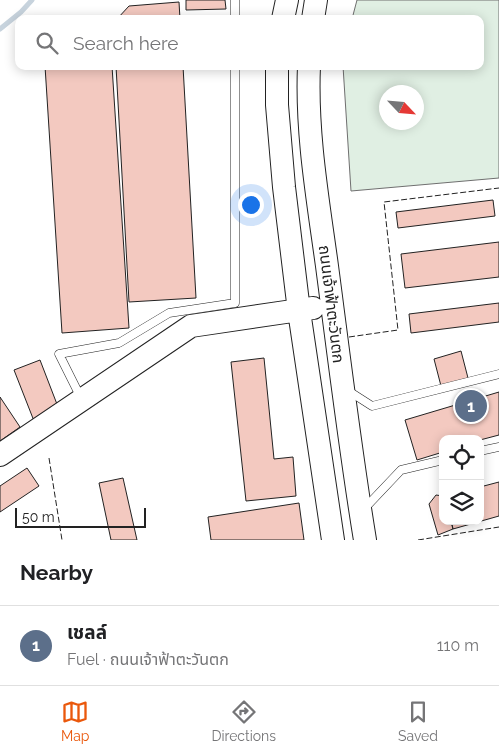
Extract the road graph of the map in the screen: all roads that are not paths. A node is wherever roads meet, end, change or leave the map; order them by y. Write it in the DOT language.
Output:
graph roads {
  1 [pos="235,0"];
  2 [pos="287,0"];
  3 [pos="316,0"];
  4 [pos="235,15"];
  5 [pos="284,15"];
  6 [pos="313,15"];
  7 [pos="235,70"];
  8 [pos="277,70"];
  9 [pos="309,70"];
  10 [pos="332,306"];
  11 [pos="299,311"];
  12 [pos="499,374"];
  13 [pos="343,387"];
  14 [pos="83,399"];
  15 [pos="499,447"];
  16 [pos="484,450"];
  17 [pos="0,455"];
  18 [pos="439,461"];
  19 [pos="361,512"];
  20 [pos="333,540"];
  21 [pos="365,540"];
  1 -- 4 [label="lane"];
  2 -- 5 [label="main road"];
  3 -- 6 [label="main road"];
  7 -- 14 [label="lane"];
  8 -- 11 [label="main road, ถนนเจ้าฟ้าตะวันตก"];
  9 -- 10 [label="main road, ถนนเจ้าฟ้าตะวันตก"];
  10 -- 11 [label="main road"];
  10 -- 13 [label="main road, ถนนเจ้าฟ้าตะวันตก"];
  11 -- 14 [label="main road"];
  11 -- 20 [label="main road, ถนนเจ้าฟ้าตะวันตก"];
  12 -- 13 [label="lane"];
  13 -- 19 [label="main road, ถนนเจ้าฟ้าตะวันตก"];
  14 -- 17 [label="main road"];
  15 -- 16 [label="lane"];
  18 -- 19 [label="lane"];
  19 -- 21 [label="main road, ถนนเจ้าฟ้าตะวันตก"];
}
